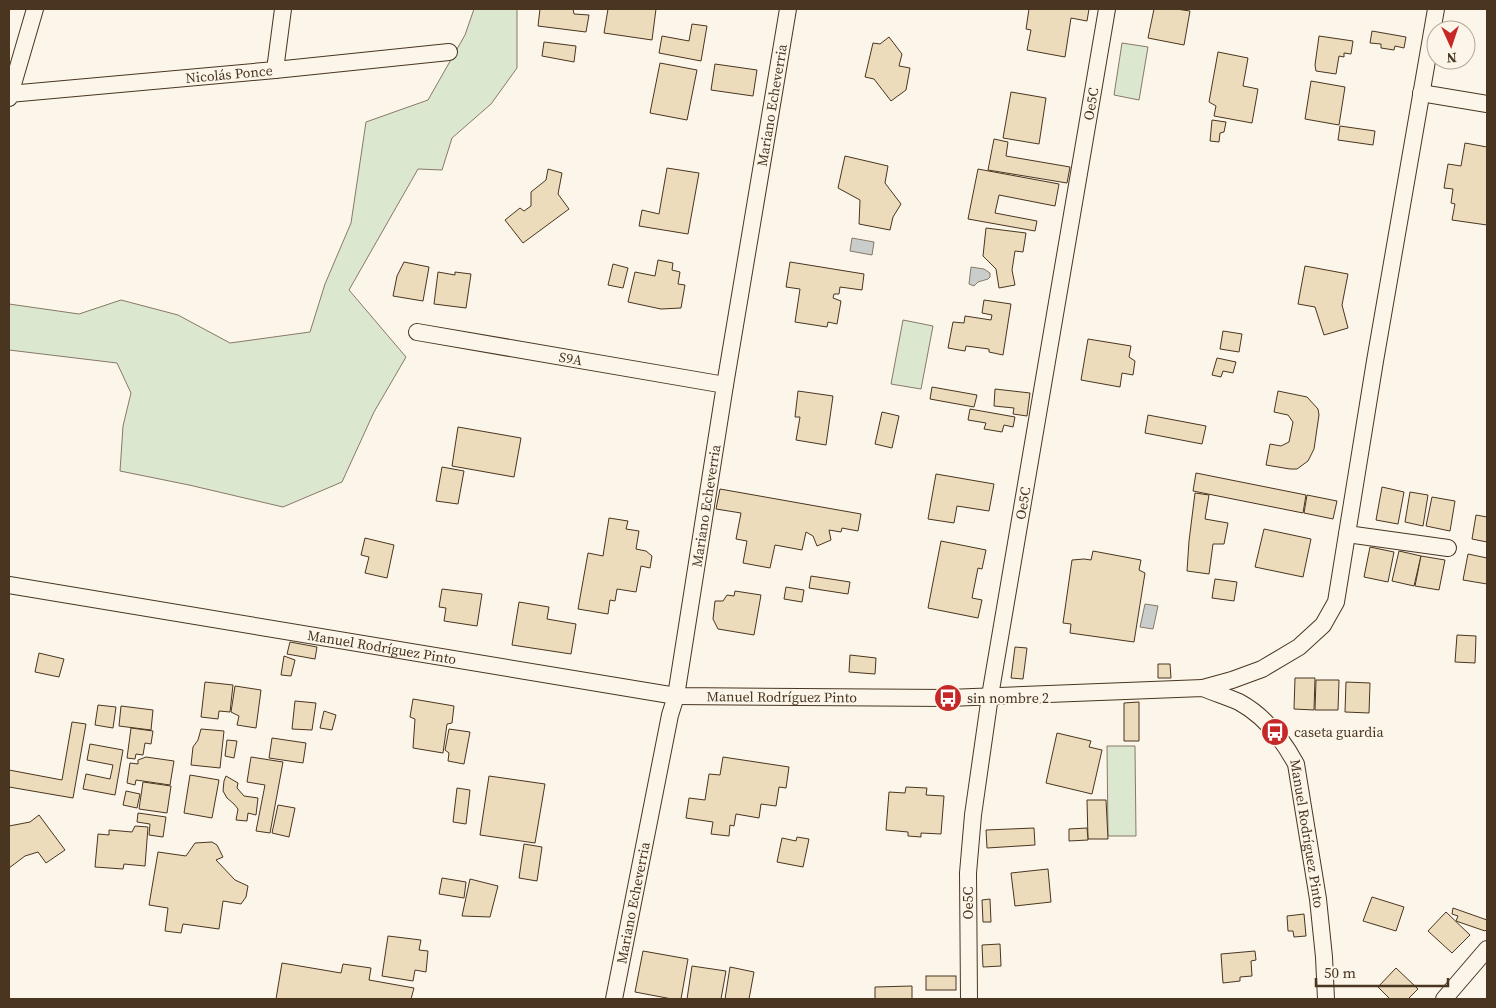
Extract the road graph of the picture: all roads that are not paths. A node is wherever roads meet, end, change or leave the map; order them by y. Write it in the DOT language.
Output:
graph roads {
  1 [pos="35,9"];
  2 [pos="283,9"];
  3 [pos="788,9"];
  4 [pos="1106,9"];
  5 [pos="1436,9"];
  6 [pos="449,52"];
  7 [pos="275,70"];
  8 [pos="1421,93"];
  9 [pos="9,95"];
  10 [pos="1487,104"];
  11 [pos="417,332"];
  12 [pos="725,385"];
  13 [pos="1347,534"];
  14 [pos="1448,548"];
  15 [pos="9,584"];
  16 [pos="1203,688"];
  17 [pos="676,696"];
  18 [pos="990,696"];
  19 [pos="1487,949"];
  20 [pos="614,999"];
  21 [pos="969,999"];
  22 [pos="1326,999"];
  23 [pos="1444,999"];
  1 -- 9 [label="street"];
  2 -- 7 [label="street"];
  3 -- 12 [label="street, Mariano Echeverria"];
  4 -- 18 [label="street, Oe5C"];
  5 -- 8 [label="street"];
  6 -- 7 [label="street, Nicolás Ponce"];
  7 -- 9 [label="street, Nicolás Ponce"];
  8 -- 10 [label="street"];
  8 -- 13 [label="street"];
  11 -- 12 [label="street, S9A"];
  12 -- 17 [label="street, Mariano Echeverria"];
  13 -- 14 [label="street"];
  13 -- 16 [label="street"];
  15 -- 17 [label="street, Manuel Rodríguez Pinto"];
  16 -- 18 [label="street, Manuel Rodríguez Pinto"];
  16 -- 22 [label="street, Manuel Rodríguez Pinto"];
  17 -- 18 [label="street, Manuel Rodríguez Pinto"];
  17 -- 20 [label="street, Mariano Echeverria"];
  18 -- 21 [label="street, Oe5C"];
  19 -- 23 [label="street"];
}
